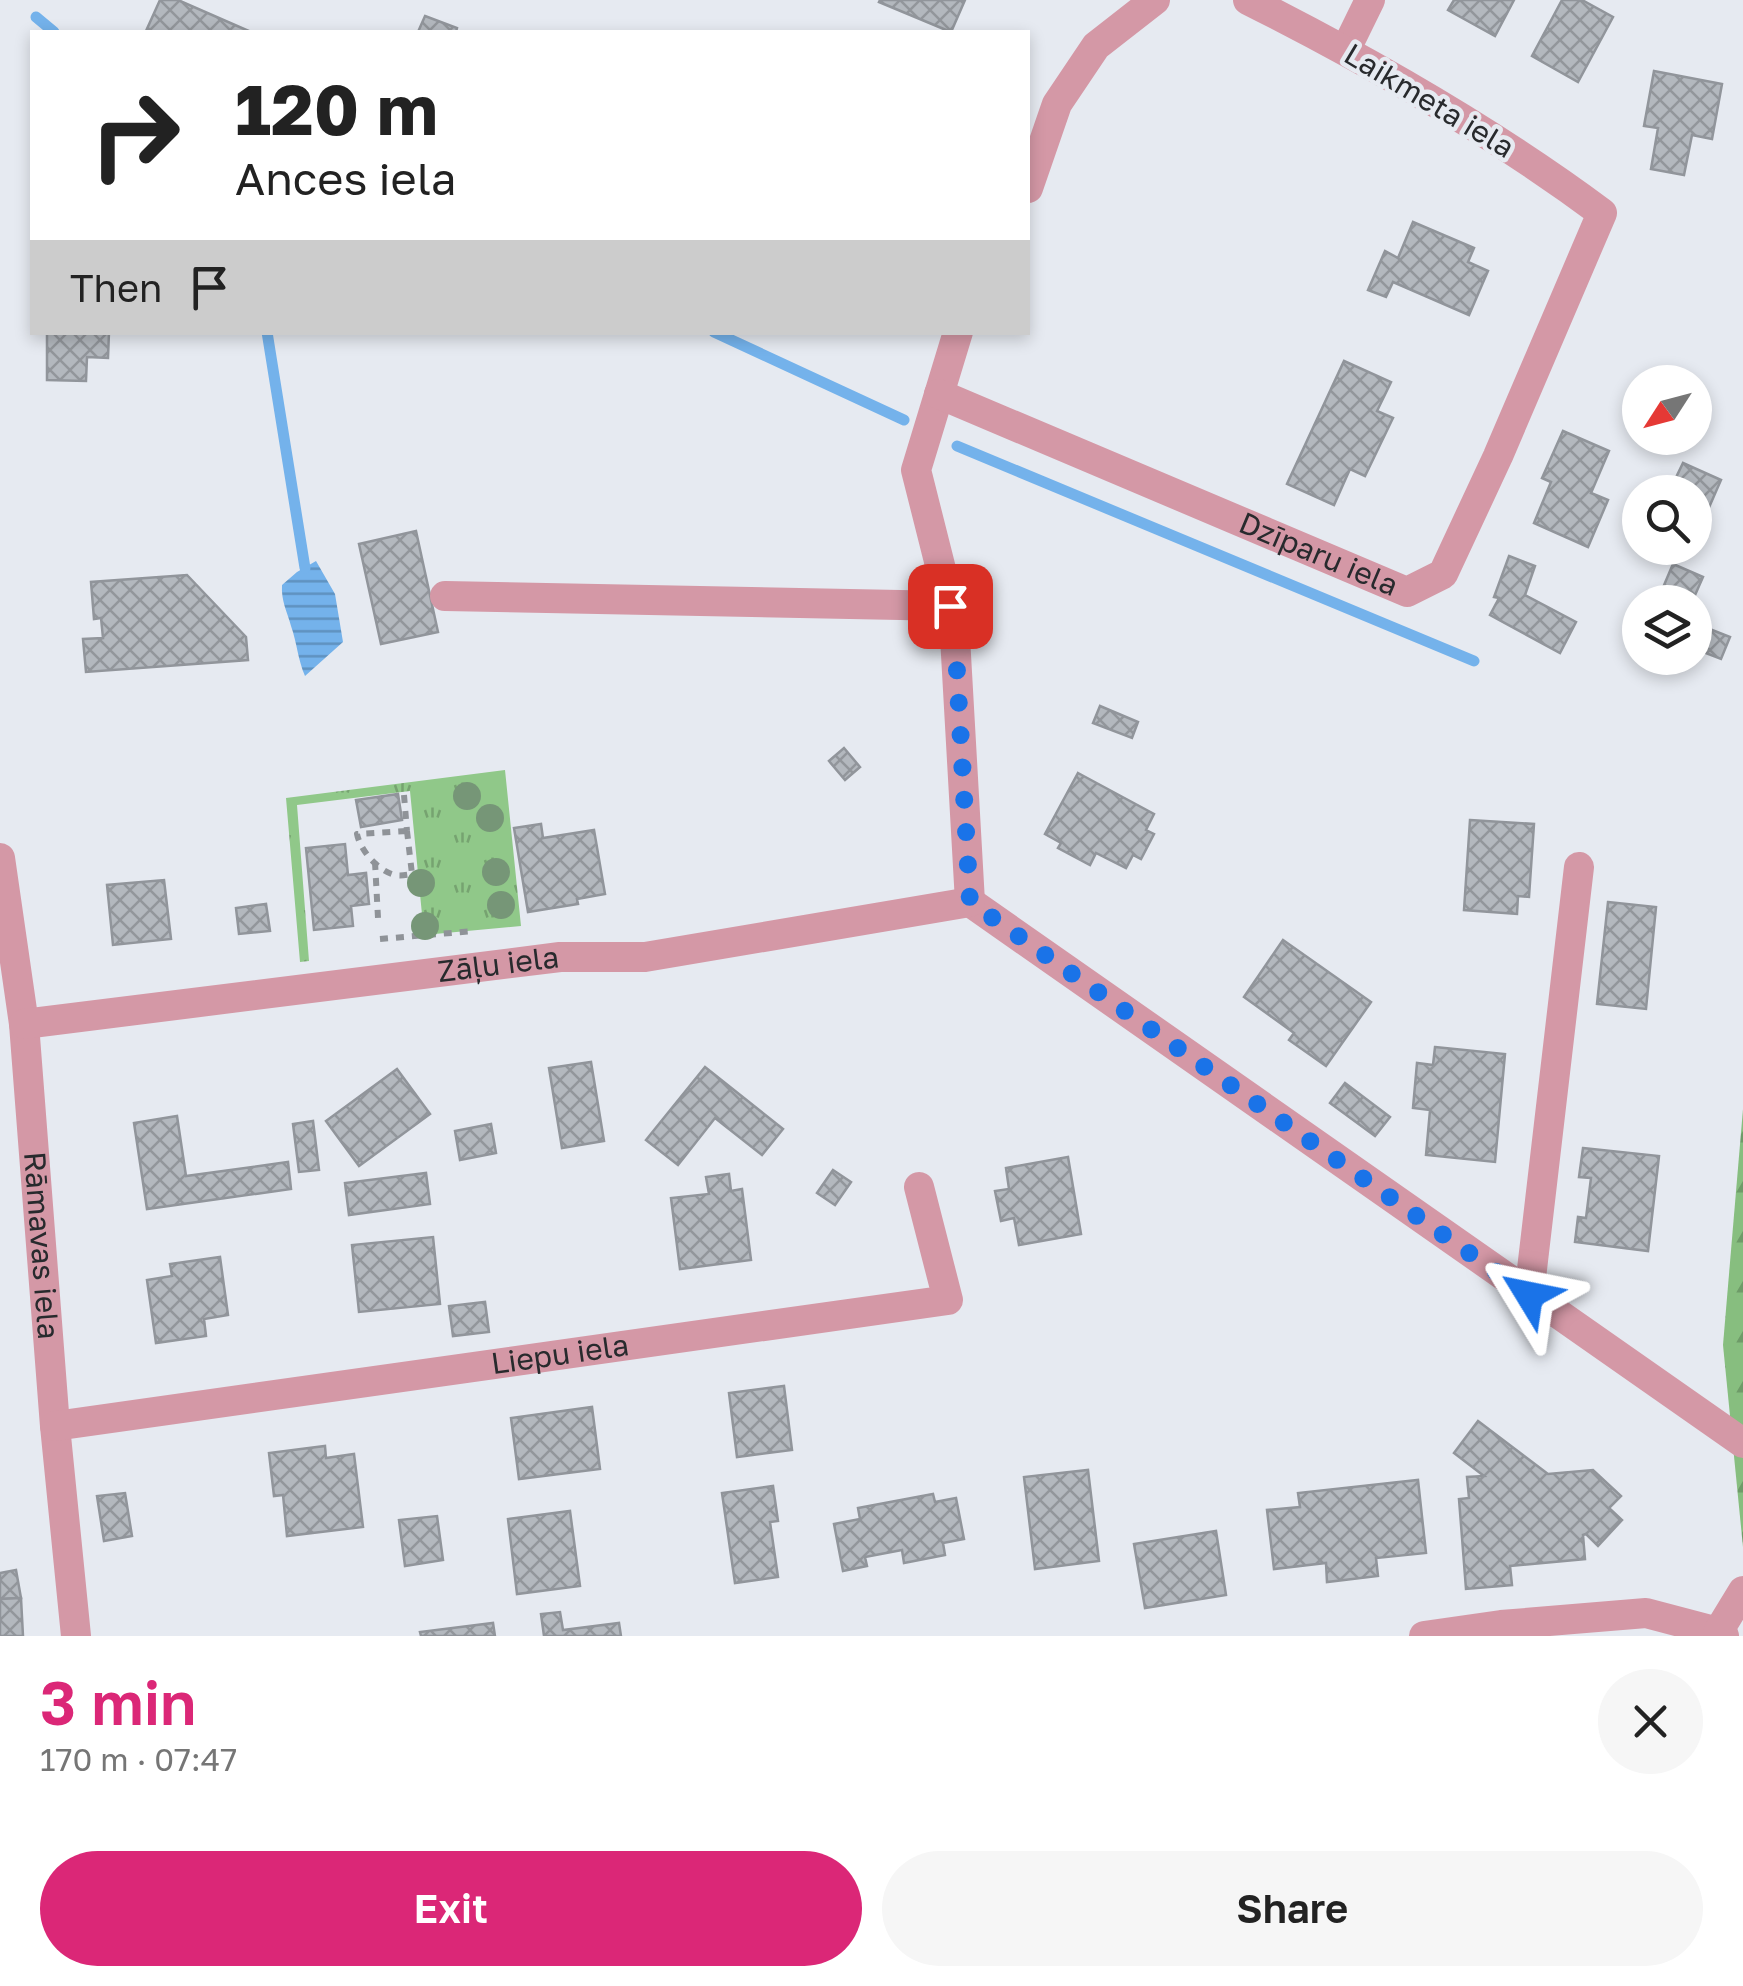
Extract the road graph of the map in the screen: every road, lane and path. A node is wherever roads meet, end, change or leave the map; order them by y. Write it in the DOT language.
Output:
graph roads {
  1 [pos="1155,0"];
  2 [pos="1248,0"];
  3 [pos="1370,0"];
  4 [pos="1346,50"];
  5 [pos="1030,182"];
  6 [pos="1602,213"];
  7 [pos="957,335"];
  8 [pos="939,394"];
  9 [pos="445,596"];
  10 [pos="948,597"];
  11 [pos="404,796"];
  12 [pos="407,831"];
  13 [pos="0,858"];
  14 [pos="374,861"];
  15 [pos="1579,866"];
  16 [pos="970,902"];
  17 [pos="378,918"];
  18 [pos="478,930"];
  19 [pos="380,939"];
  20 [pos="24,1024"];
  21 [pos="919,1186"];
  22 [pos="1529,1295"];
  23 [pos="55,1426"];
  24 [pos="1743,1443"];
  25 [pos="1743,1591"];
  26 [pos="1720,1635"];
  27 [pos="76,1636"];
  28 [pos="1424,1636"];
  1 -- 5 [label="street"];
  2 -- 4 [label="street, Laikmeta iela"];
  3 -- 4 [label="street"];
  4 -- 6 [label="street, Laikmeta iela"];
  6 -- 8 [label="street, Dzīparu iela"];
  7 -- 8 [label="street"];
  8 -- 10 [label="street"];
  9 -- 10 [label="street"];
  10 -- 16 [label="street"];
  11 -- 12 [label="path"];
  12 -- 14 [label="path"];
  12 -- 14 [label="path"];
  13 -- 20 [label="street, Rāmavas iela"];
  14 -- 17 [label="path"];
  15 -- 22 [label="street"];
  16 -- 20 [label="street, Zāļu iela"];
  16 -- 22 [label="street"];
  18 -- 19 [label="path"];
  20 -- 23 [label="street, Rāmavas iela"];
  21 -- 23 [label="street, Liepu iela"];
  22 -- 24 [label="street"];
  23 -- 27 [label="street, Rāmavas iela"];
  25 -- 26 [label="street"];
  26 -- 28 [label="street"];
}
